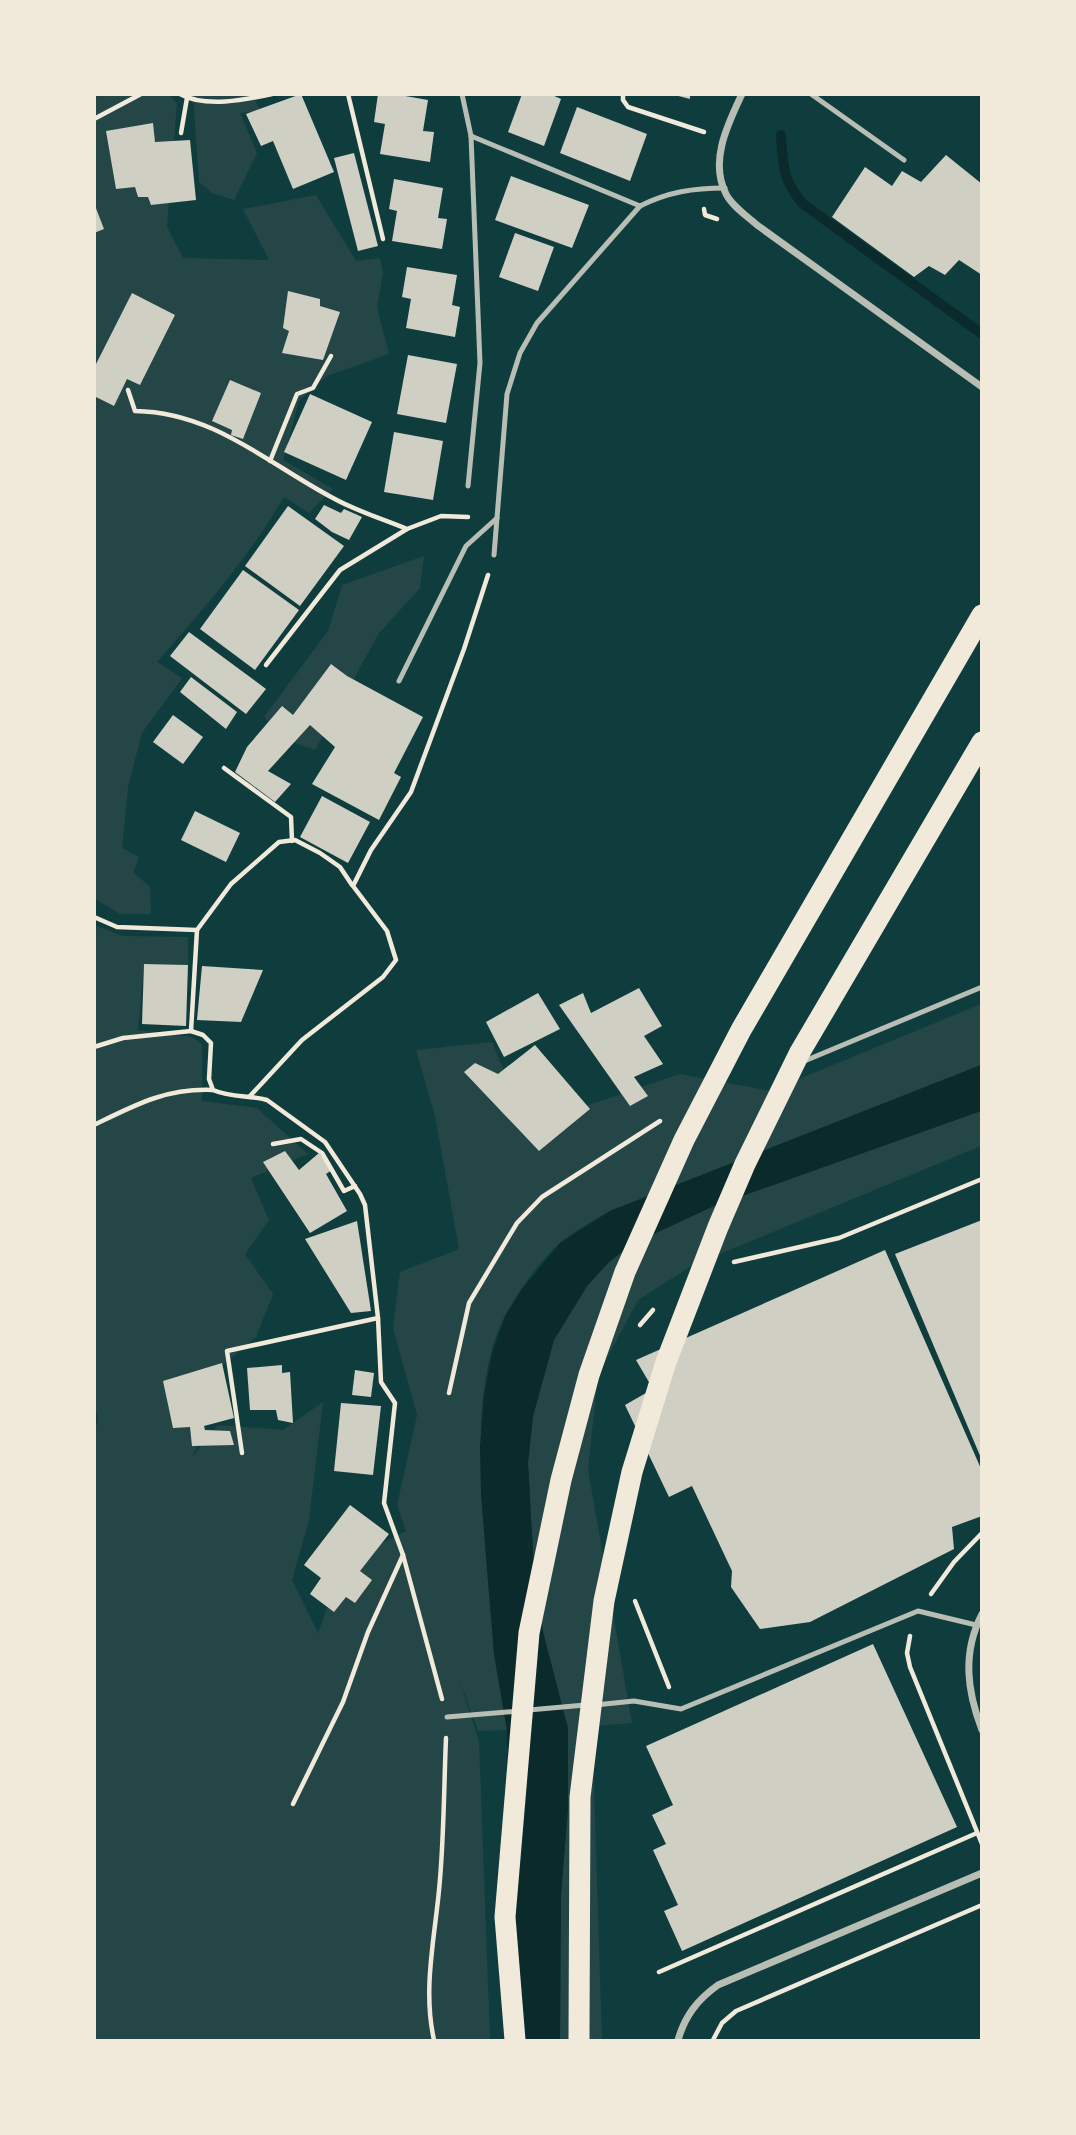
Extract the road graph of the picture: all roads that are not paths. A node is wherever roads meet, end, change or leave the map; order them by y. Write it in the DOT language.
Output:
graph roads {
  1 [pos="462,94"];
  2 [pos="742,94"];
  3 [pos="811,94"];
  4 [pos="471,136"];
  5 [pos="904,160"];
  6 [pos="724,188"];
  7 [pos="640,206"];
  8 [pos="982,387"];
  9 [pos="468,486"];
  10 [pos="497,518"];
  11 [pos="494,555"];
  12 [pos="982,615"];
  13 [pos="399,681"];
  14 [pos="982,742"];
  15 [pos="982,987"];
  16 [pos="786,1069"];
  17 [pos="982,1614"];
  18 [pos="976,1625"];
  19 [pos="447,1717"];
  20 [pos="982,1730"];
  21 [pos="982,1873"];
  22 [pos="515,2040"];
  23 [pos="579,2040"];
  24 [pos="678,2040"];
  1 -- 4 [label="lane"];
  2 -- 6 [label="street"];
  3 -- 5 [label="lane"];
  4 -- 7 [label="lane"];
  4 -- 9 [label="lane"];
  6 -- 7 [label="lane"];
  6 -- 8 [label="street"];
  7 -- 10 [label="lane"];
  10 -- 11 [label="lane"];
  10 -- 13 [label="lane"];
  12 -- 22 [label="highway"];
  14 -- 23 [label="highway"];
  15 -- 16 [label="lane"];
  17 -- 18 [label="street"];
  18 -- 19 [label="lane"];
  18 -- 20 [label="street"];
  21 -- 24 [label="street"];
}
